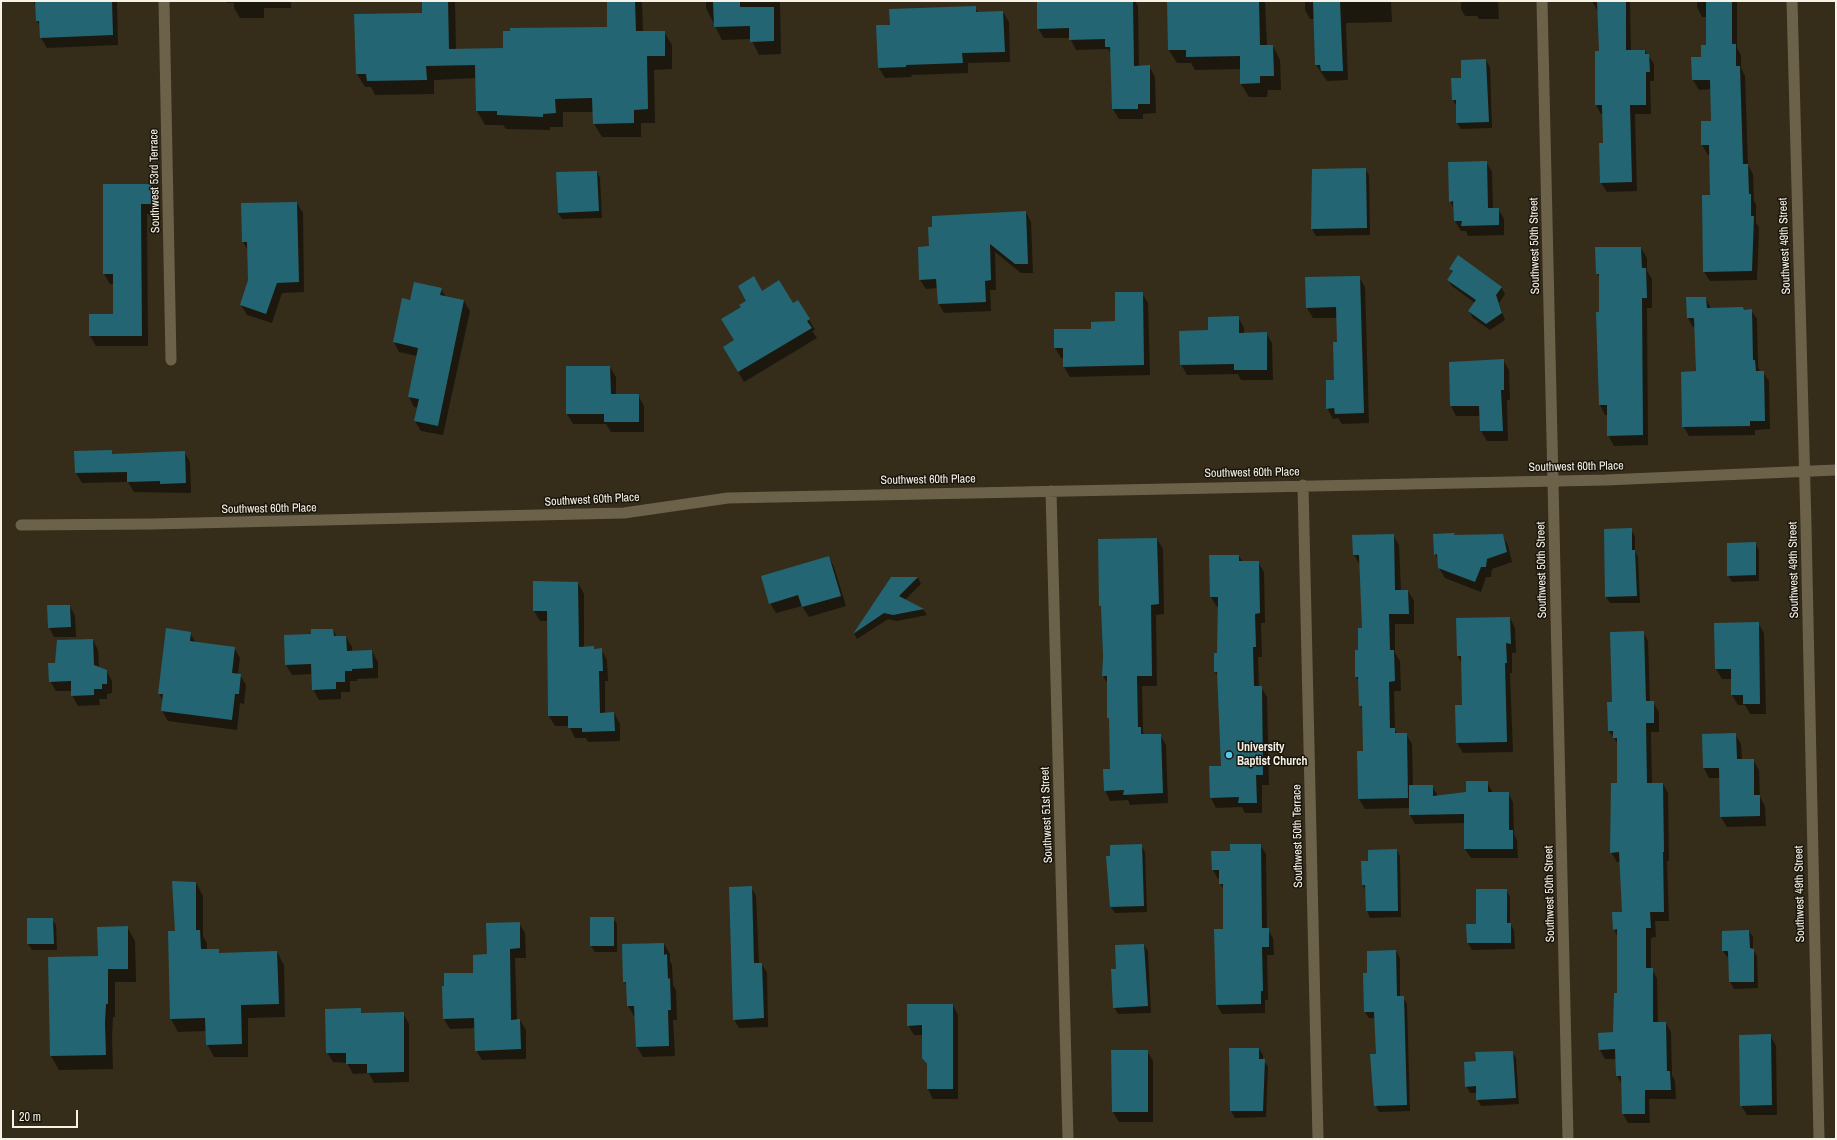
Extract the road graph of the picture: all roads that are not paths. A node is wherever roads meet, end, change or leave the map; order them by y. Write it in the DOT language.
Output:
graph roads {
  1 [pos="164,1"];
  2 [pos="1542,1"];
  3 [pos="1792,1"];
  4 [pos="171,360"];
  5 [pos="1836,470"];
  6 [pos="1804,473"];
  7 [pos="1553,481"];
  8 [pos="1303,485"];
  9 [pos="1051,491"];
  10 [pos="21,525"];
  11 [pos="1068,1139"];
  12 [pos="1318,1139"];
  13 [pos="1568,1139"];
  14 [pos="1818,1139"];
  1 -- 4 [label="street, Southwest 53rd Terrace"];
  2 -- 7 [label="street, Southwest 50th Street"];
  3 -- 6 [label="street, Southwest 49th Street"];
  5 -- 6 [label="street, Southwest 60th Place"];
  6 -- 7 [label="street, Southwest 60th Place"];
  6 -- 14 [label="street, Southwest 49th Street"];
  7 -- 8 [label="street, Southwest 60th Place"];
  7 -- 13 [label="street, Southwest 50th Street"];
  8 -- 9 [label="street, Southwest 60th Place"];
  8 -- 12 [label="street, Southwest 50th Terrace"];
  9 -- 10 [label="street, Southwest 60th Place"];
  9 -- 11 [label="street, Southwest 51st Street"];
}
